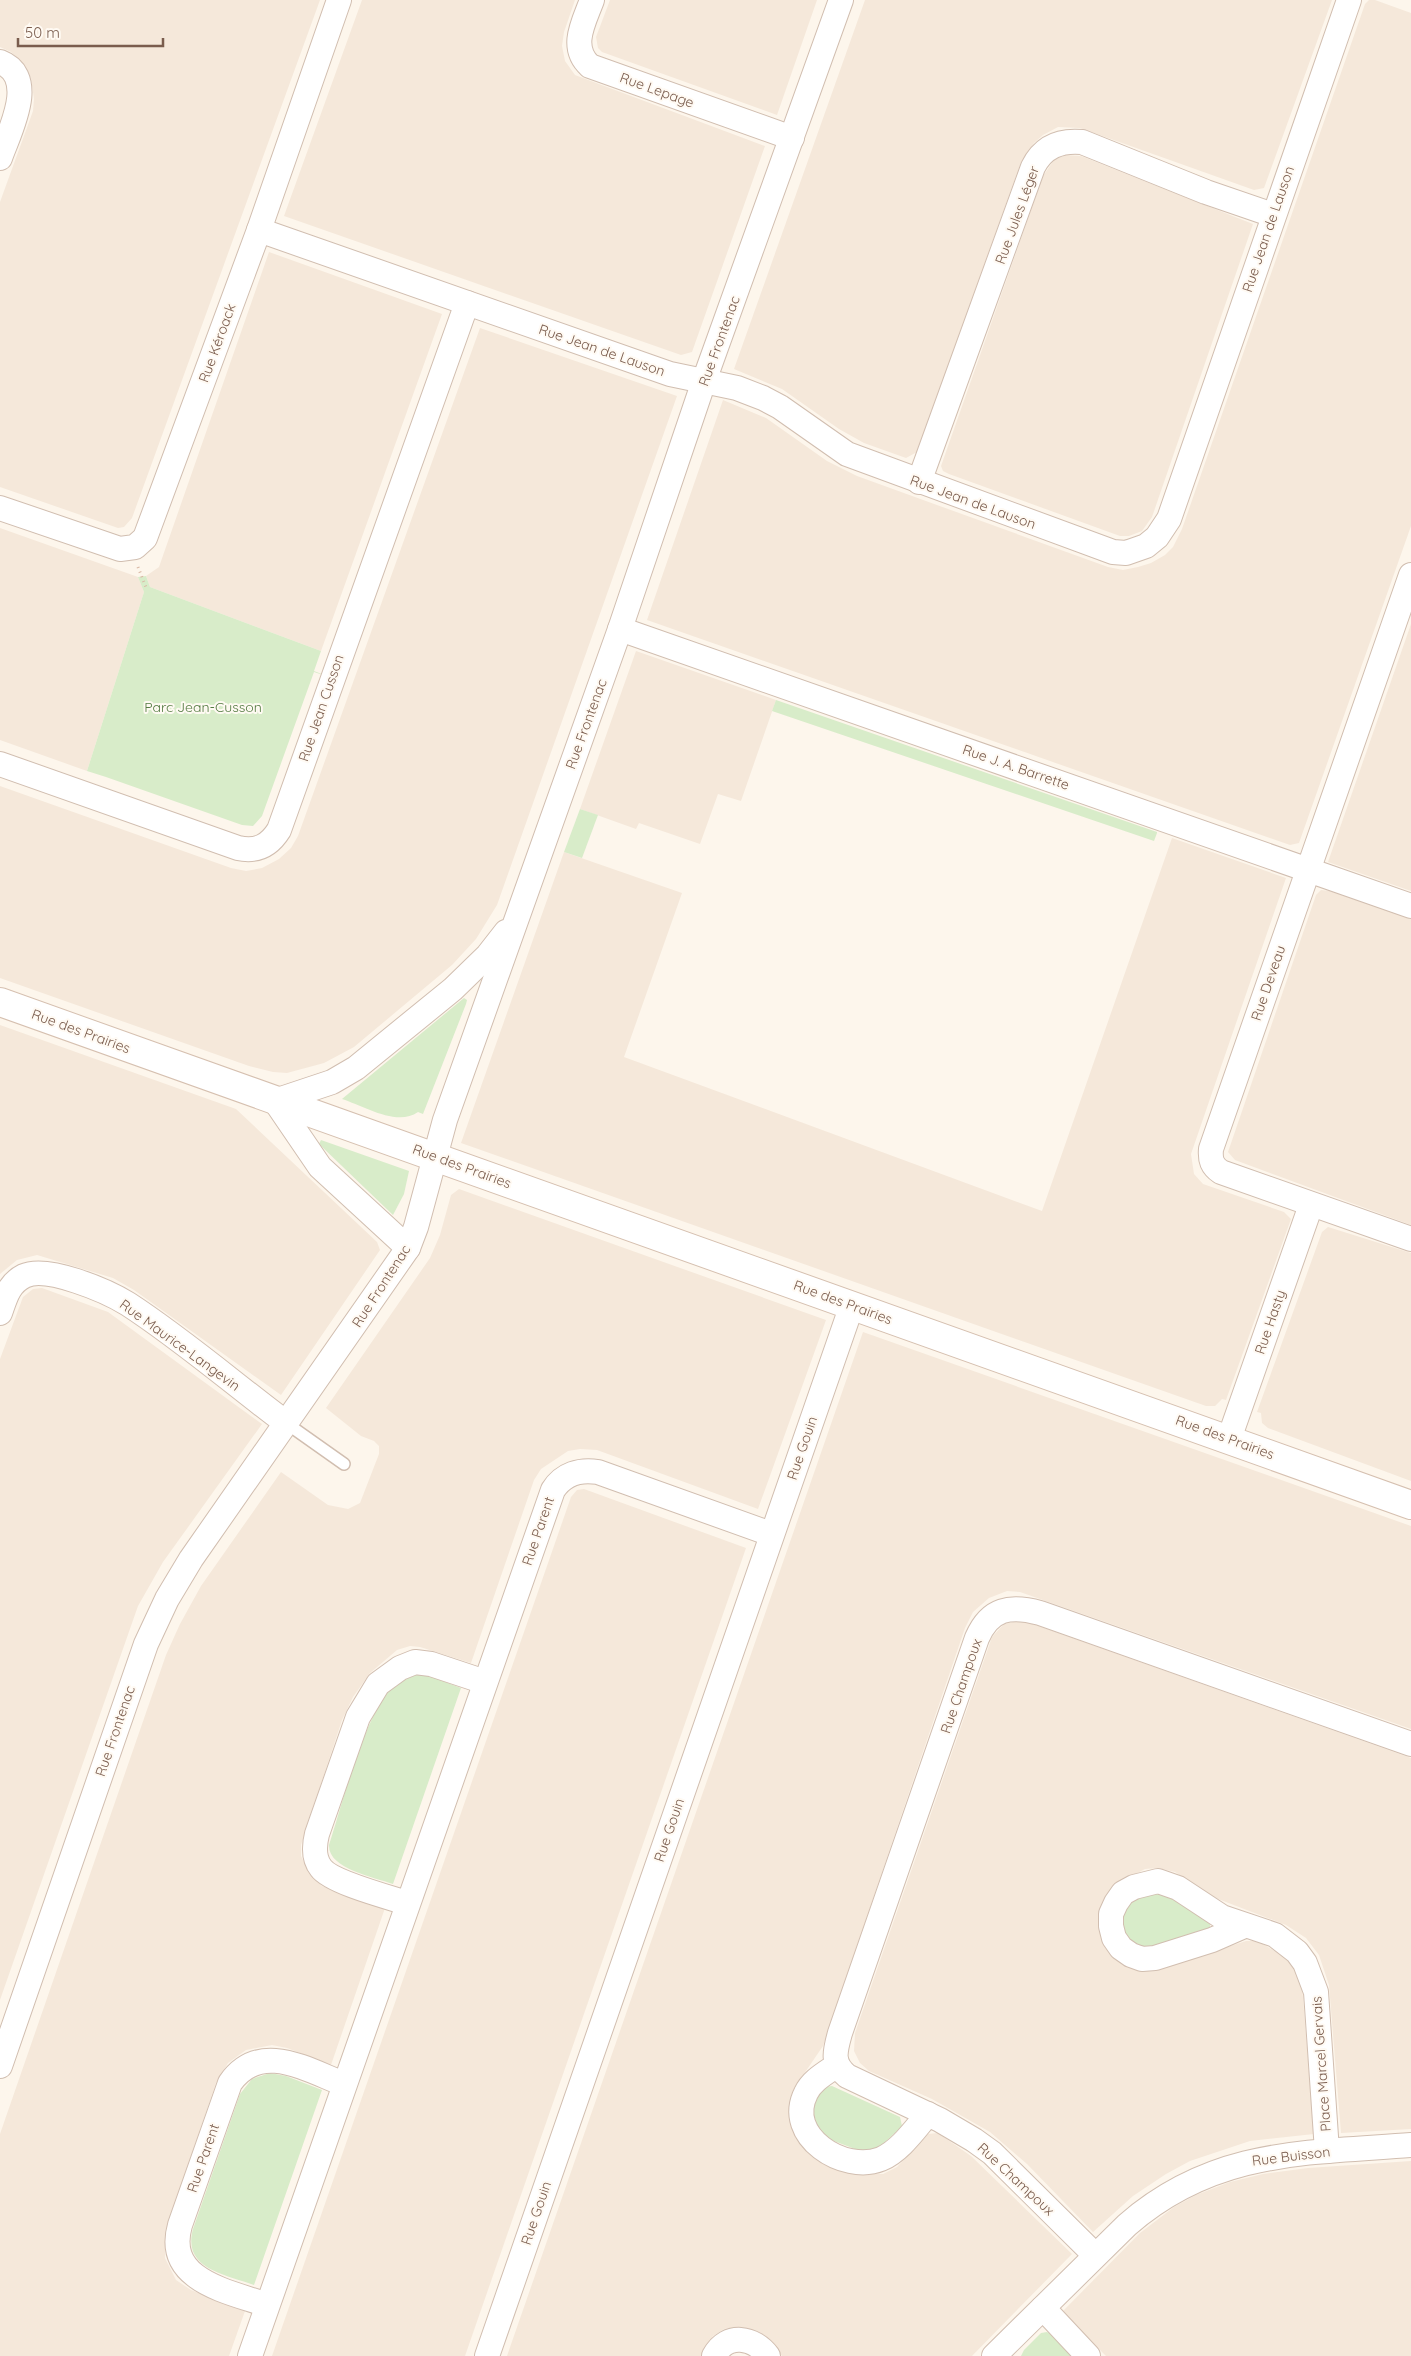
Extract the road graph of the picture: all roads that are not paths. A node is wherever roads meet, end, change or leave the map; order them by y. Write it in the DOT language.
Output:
graph roads {
  1 [pos="340,0"];
  2 [pos="592,0"];
  3 [pos="841,0"];
  4 [pos="1349,0"];
  5 [pos="0,62"];
  6 [pos="792,138"];
  7 [pos="0,158"];
  8 [pos="1273,215"];
  9 [pos="259,230"];
  10 [pos="467,303"];
  11 [pos="704,381"];
  12 [pos="918,482"];
  13 [pos="0,508"];
  14 [pos="1411,575"];
  15 [pos="1406,602"];
  16 [pos="620,629"];
  17 [pos="0,764"];
  18 [pos="1307,870"];
  19 [pos="1411,906"];
  20 [pos="518,913"];
  21 [pos="0,1002"];
  22 [pos="275,1101"];
  23 [pos="435,1156"];
  24 [pos="1310,1205"];
  25 [pos="1411,1239"];
  26 [pos="408,1248"];
  27 [pos="852,1305"];
  28 [pos="0,1313"];
  29 [pos="286,1423"];
  30 [pos="1230,1439"];
  31 [pos="344,1464"];
  32 [pos="1411,1505"];
  33 [pos="771,1534"];
  34 [pos="485,1682"];
  35 [pos="1411,1744"];
  36 [pos="407,1903"];
  37 [pos="1244,1926"];
  38 [pos="837,2065"];
  39 [pos="0,2066"];
  40 [pos="344,2084"];
  41 [pos="928,2114"];
  42 [pos="1411,2145"];
  43 [pos="1327,2151"];
  44 [pos="1095,2255"];
  45 [pos="267,2305"];
  46 [pos="1042,2308"];
  47 [pos="998,2355"];
  48 [pos="250,2356"];
  49 [pos="486,2356"];
  50 [pos="714,2356"];
  51 [pos="768,2356"];
  52 [pos="1088,2356"];
  1 -- 9 [label="street, Rue Kéroack"];
  2 -- 6 [label="street, Rue Lepage"];
  3 -- 6 [label="street, Rue Frontenac"];
  4 -- 8 [label="street, Rue Jean de Lauson"];
  5 -- 7 [label="street"];
  6 -- 11 [label="street, Rue Frontenac"];
  8 -- 12 [label="street, Rue Jean de Lauson"];
  8 -- 12 [label="street, Rue Jules Léger"];
  9 -- 10 [label="street, Rue Jean de Lauson"];
  9 -- 13 [label="street, Rue Kéroack"];
  10 -- 11 [label="street, Rue Jean de Lauson"];
  10 -- 17 [label="street, Rue Jean Cusson"];
  11 -- 12 [label="street, Rue Jean de Lauson"];
  11 -- 16 [label="street, Rue Frontenac"];
  14 -- 15 [label="street, Rue Deveau"];
  15 -- 18 [label="street, Rue Deveau"];
  16 -- 18 [label="street, Rue J. A. Barrette"];
  16 -- 20 [label="street, Rue Frontenac"];
  18 -- 19 [label="street, Rue J. A. Barrette"];
  18 -- 24 [label="street, Rue Deveau"];
  20 -- 22 [label="street"];
  20 -- 23 [label="street, Rue Frontenac"];
  21 -- 22 [label="main road, Rue des Prairies"];
  22 -- 23 [label="main road, Rue des Prairies"];
  22 -- 26 [label="street"];
  23 -- 26 [label="street, Rue Frontenac"];
  23 -- 27 [label="main road, Rue des Prairies"];
  24 -- 25 [label="street, Rue Deveau"];
  24 -- 30 [label="street, Rue Hasty"];
  26 -- 29 [label="street, Rue Frontenac"];
  27 -- 30 [label="main road, Rue des Prairies"];
  27 -- 33 [label="street, Rue Gouin"];
  28 -- 29 [label="street, Rue Maurice-Langevin"];
  29 -- 31 [label="lane"];
  29 -- 39 [label="street, Rue Frontenac"];
  30 -- 32 [label="main road, Rue des Prairies"];
  33 -- 34 [label="street, Rue Parent"];
  33 -- 49 [label="street, Rue Gouin"];
  34 -- 36 [label="street, Rue Parent"];
  34 -- 36 [label="street"];
  35 -- 38 [label="street, Rue Champoux"];
  36 -- 40 [label="street, Rue Parent"];
  37 -- 37 [label="street, Place Marcel Gervais"];
  37 -- 43 [label="street, Place Marcel Gervais"];
  38 -- 41 [label="street, Rue Champoux"];
  38 -- 41 [label="street"];
  40 -- 45 [label="street, Rue Parent"];
  40 -- 45 [label="street, Rue Parent"];
  41 -- 44 [label="street, Rue Champoux"];
  42 -- 43 [label="street, Rue Buisson"];
  43 -- 44 [label="street, Rue Buisson"];
  44 -- 46 [label="street, Rue Buisson"];
  45 -- 48 [label="street, Rue Parent"];
  46 -- 47 [label="street, Rue Buisson"];
  46 -- 52 [label="street"];
  50 -- 51 [label="street"];
}
